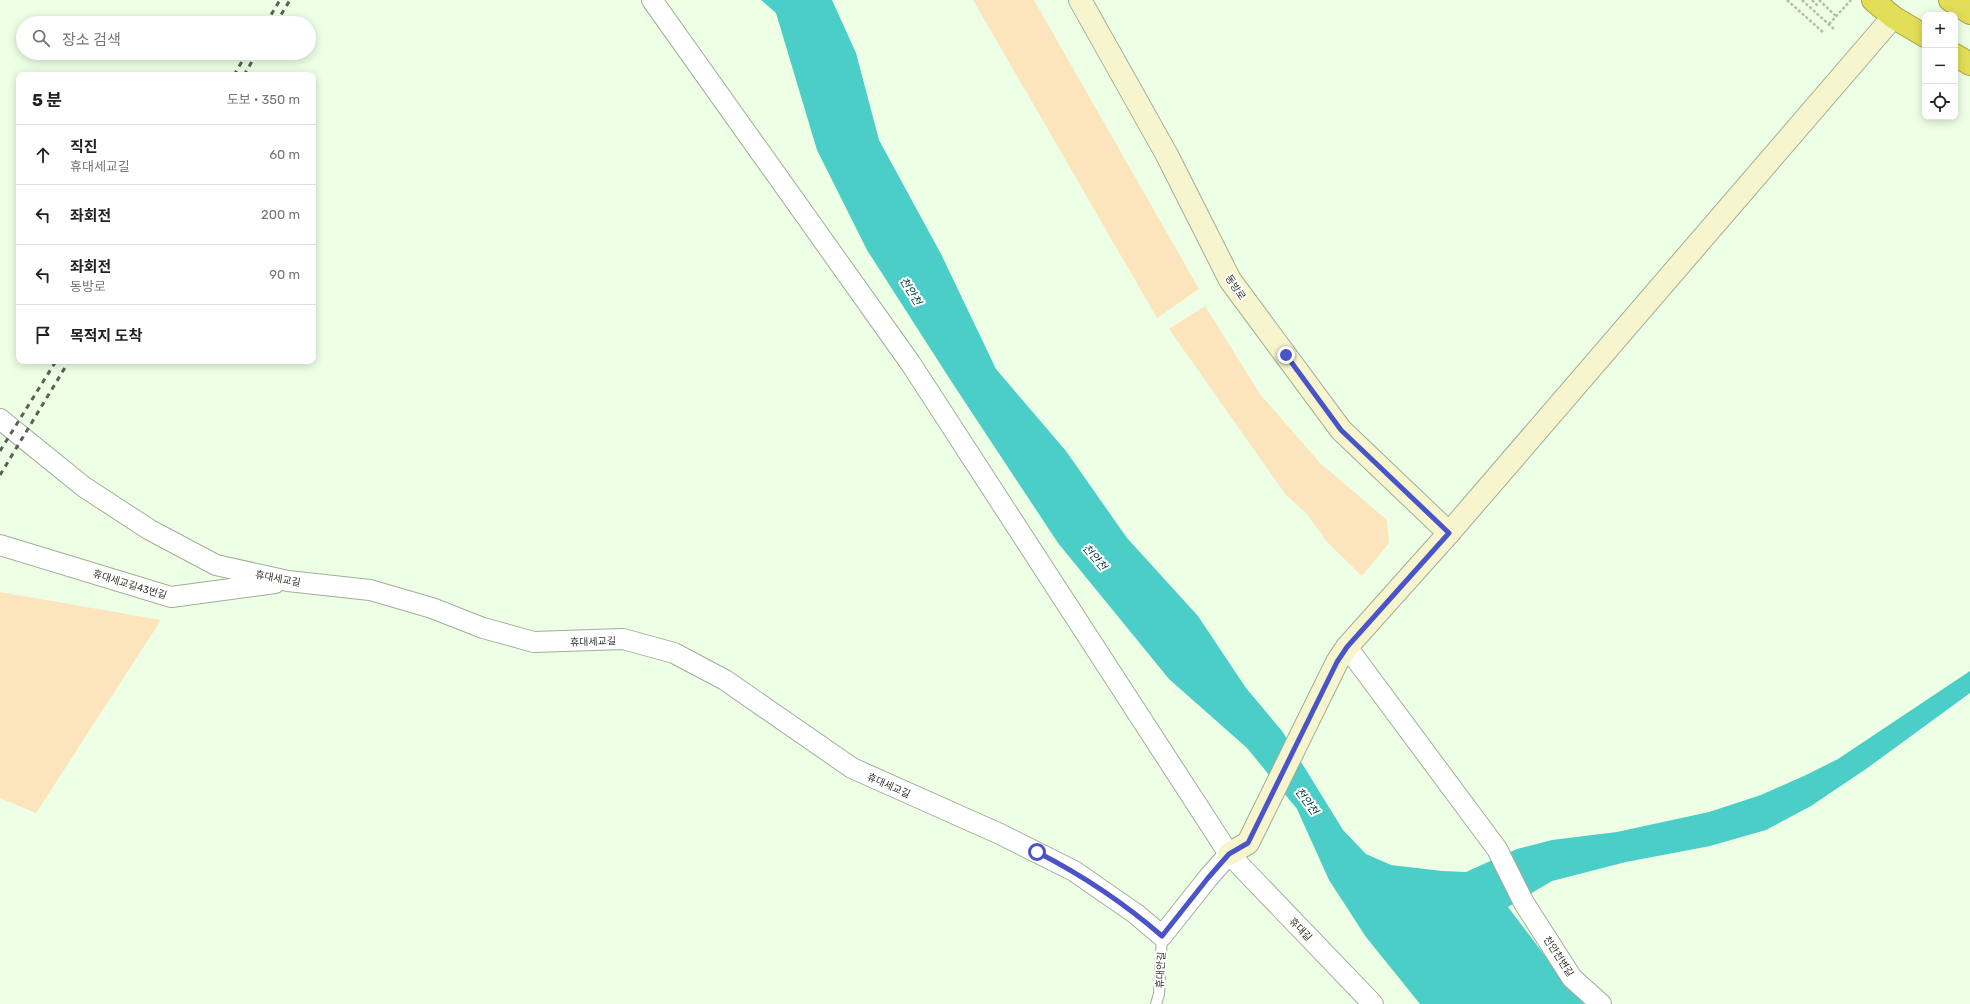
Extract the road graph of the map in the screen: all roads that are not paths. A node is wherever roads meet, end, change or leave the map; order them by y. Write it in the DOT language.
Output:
graph roads {
  1 [pos="652,0"];
  2 [pos="1080,0"];
  3 [pos="1873,0"];
  4 [pos="1950,0"];
  5 [pos="1970,13"];
  6 [pos="1894,17"];
  7 [pos="1922,34"];
  8 [pos="1958,57"];
  9 [pos="1970,64"];
  10 [pos="0,419"];
  11 [pos="1449,533"];
  12 [pos="0,544"];
  13 [pos="288,581"];
  14 [pos="1342,655"];
  15 [pos="1229,854"];
  16 [pos="1162,936"];
  17 [pos="1156,1004"];
  18 [pos="1373,1004"];
  19 [pos="1601,1004"];
  1 -- 15 [label="street, 휴대길"];
  2 -- 11 [label="street, 동방로"];
  3 -- 6 [label="highway"];
  4 -- 5 [label="highway"];
  6 -- 7 [label="highway"];
  6 -- 11 [label="street"];
  8 -- 9 [label="highway"];
  10 -- 13 [label="street, 휴대세교길"];
  11 -- 14 [label="street"];
  12 -- 13 [label="street, 휴대세교길43번길"];
  13 -- 16 [label="street, 휴대세교길"];
  14 -- 15 [label="street"];
  14 -- 19 [label="street, 천안천변길"];
  15 -- 16 [label="street"];
  15 -- 18 [label="street, 휴대길"];
  16 -- 17 [label="lane, 휴대안길"];
}
